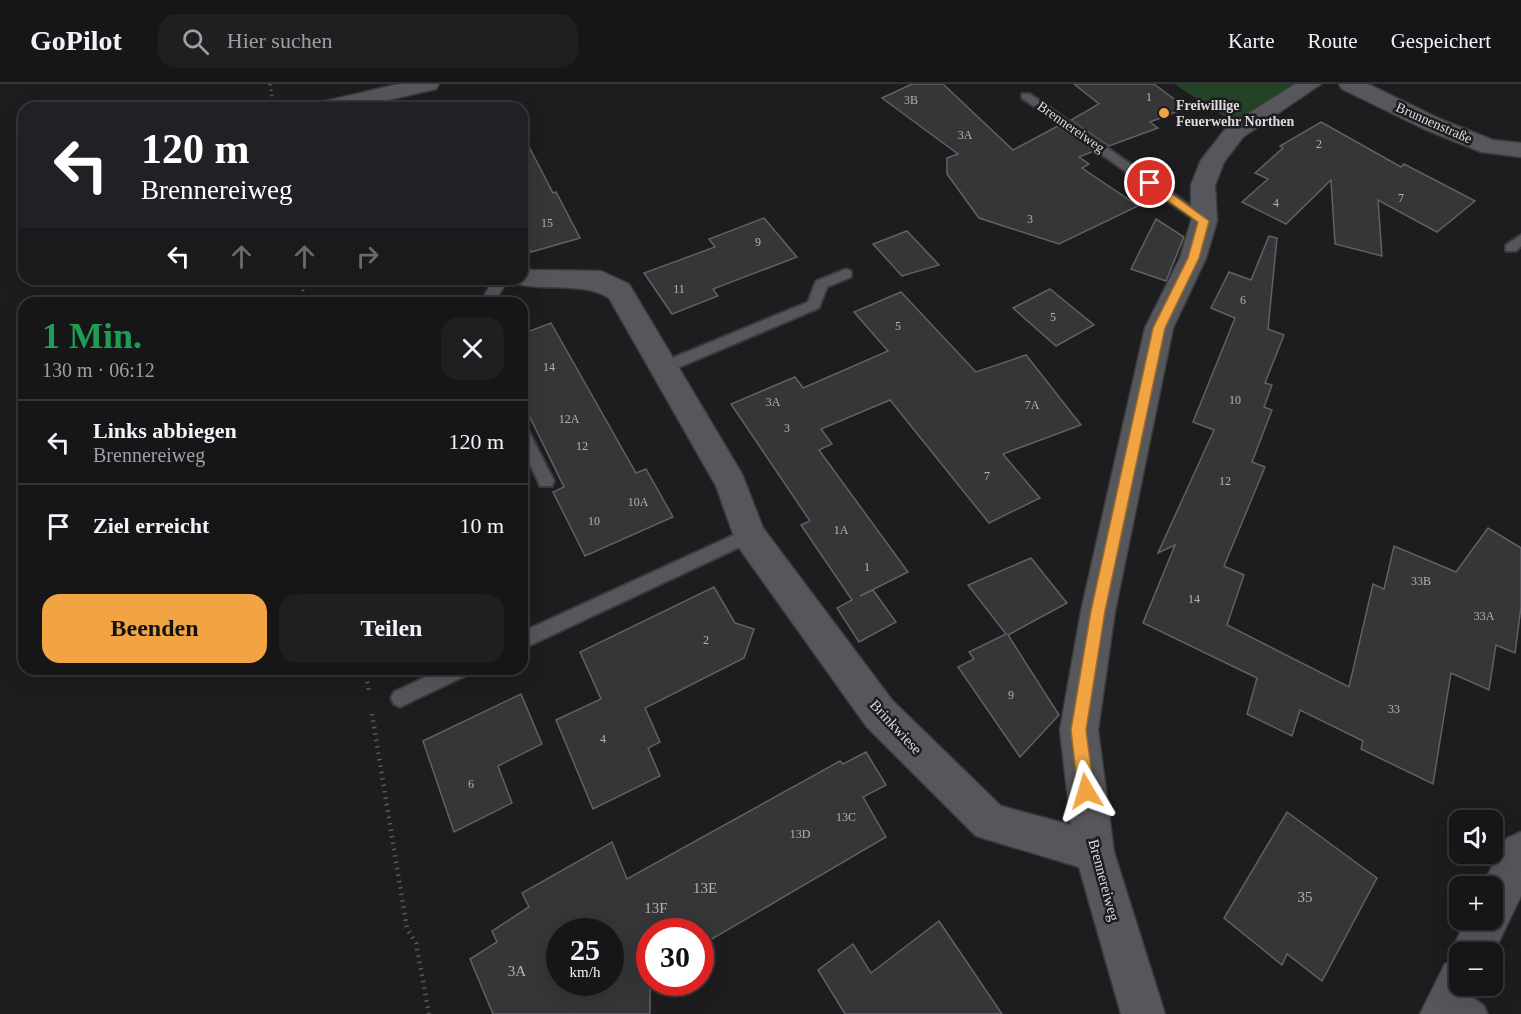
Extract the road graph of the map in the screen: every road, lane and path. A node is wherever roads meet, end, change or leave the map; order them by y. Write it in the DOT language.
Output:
graph roads {
  1 [pos="270,84"];
  2 [pos="428,84"];
  3 [pos="1310,84"];
  4 [pos="1350,84"];
  5 [pos="1026,96"];
  6 [pos="409,99"];
  7 [pos="273,102"];
  8 [pos="381,102"];
  9 [pos="1521,150"];
  10 [pos="1204,221"];
  11 [pos="846,274"];
  12 [pos="528,278"];
  13 [pos="665,367"];
  14 [pos="528,444"];
  15 [pos="546,481"];
  16 [pos="749,535"];
  17 [pos="528,638"];
  18 [pos="366,675"];
  19 [pos="448,675"];
  20 [pos="400,698"];
  21 [pos="1094,852"];
  22 [pos="1521,852"];
  23 [pos="1503,888"];
  24 [pos="429,1014"];
  25 [pos="1143,1014"];
  1 -- 7 [label="path"];
  2 -- 6 [label="street"];
  3 -- 10 [label="street, Brennereiweg"];
  4 -- 9 [label="street, Brunnenstraße"];
  5 -- 10 [label="lane, Brennereiweg"];
  6 -- 8 [label="street"];
  10 -- 21 [label="street, Brennereiweg"];
  11 -- 13 [label="lane"];
  12 -- 13 [label="street, Brinkwiese"];
  13 -- 16 [label="street, Brinkwiese"];
  14 -- 15 [label="lane"];
  16 -- 17 [label="lane"];
  16 -- 21 [label="street, Brinkwiese"];
  18 -- 24 [label="path"];
  19 -- 20 [label="lane"];
  21 -- 25 [label="street, Brennereiweg"];
  22 -- 23 [label="street"];
}
